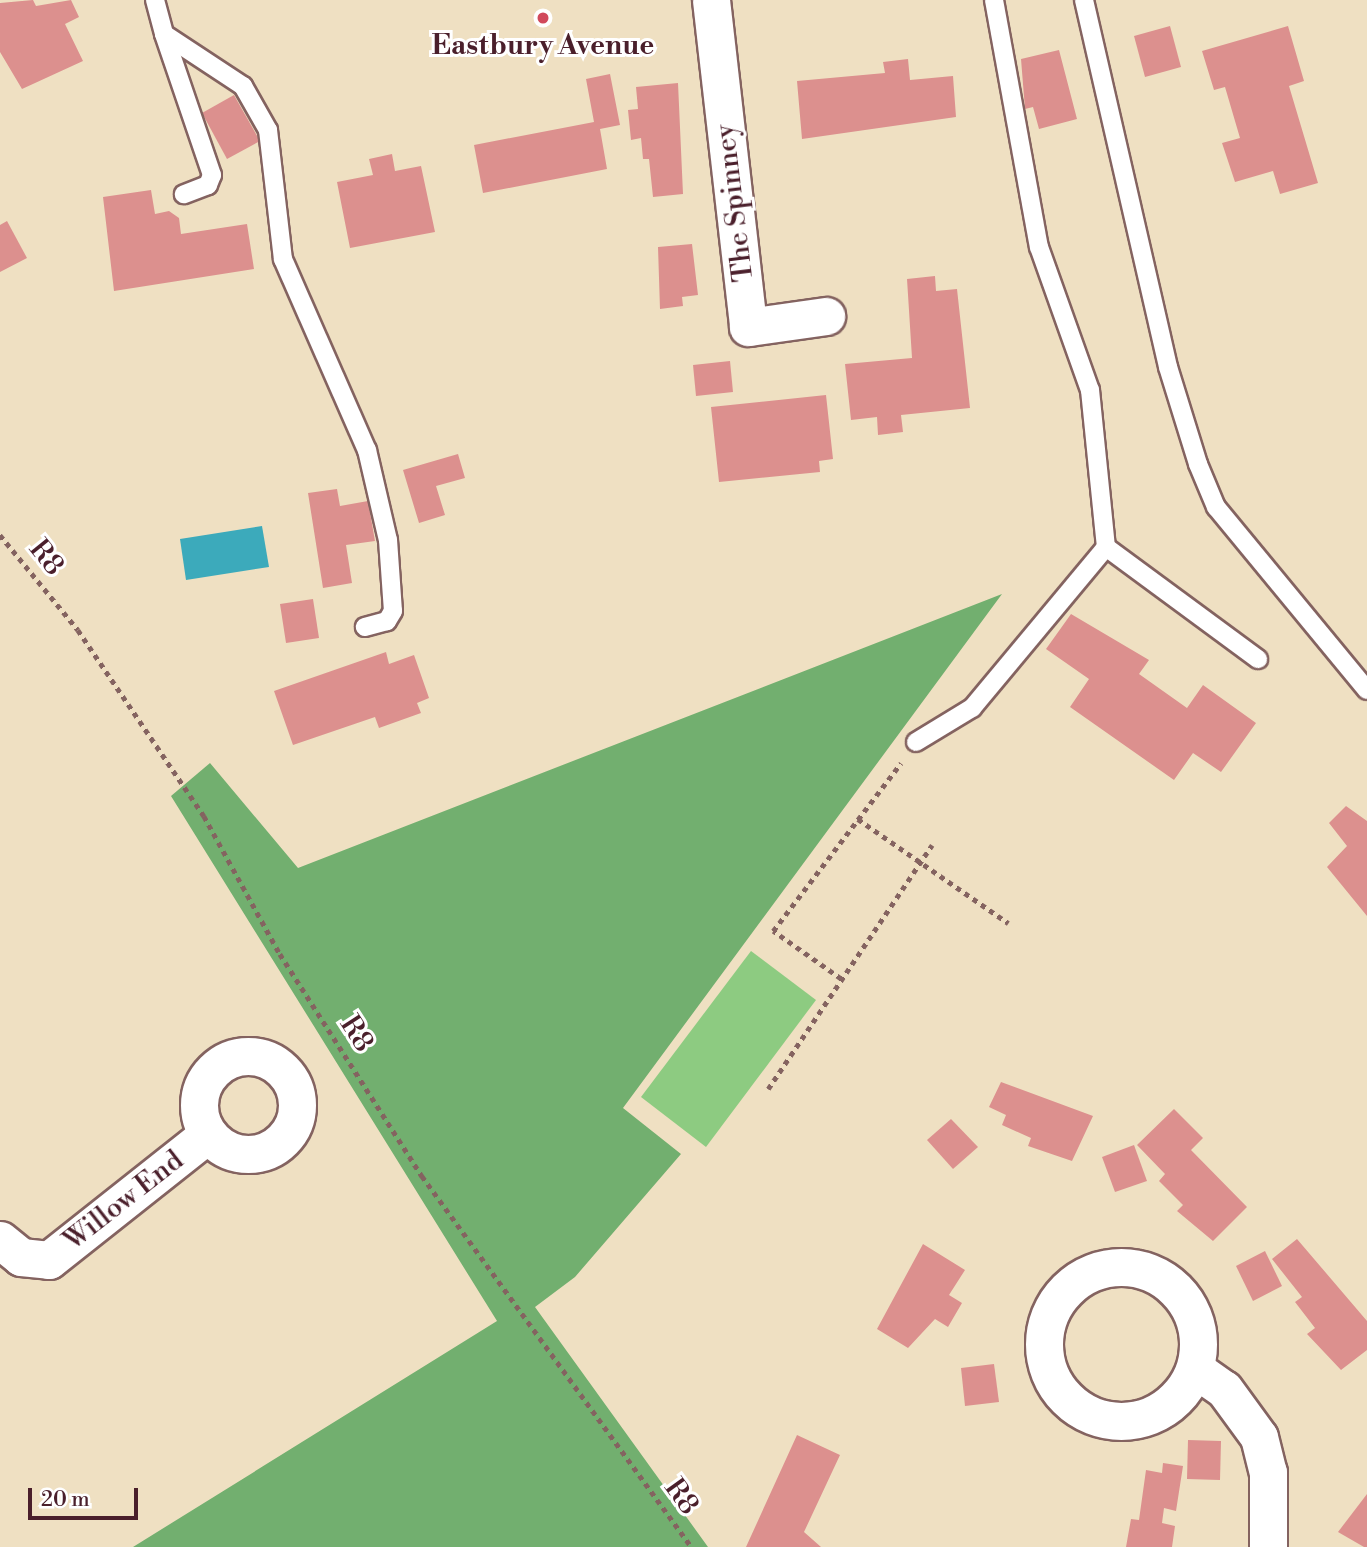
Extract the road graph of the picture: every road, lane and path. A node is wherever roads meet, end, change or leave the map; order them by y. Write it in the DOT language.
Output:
graph roads {
  1 [pos="155,0"];
  2 [pos="711,0"];
  3 [pos="994,0"];
  4 [pos="1084,0"];
  5 [pos="164,34"];
  6 [pos="184,194"];
  7 [pos="827,316"];
  8 [pos="0,535"];
  9 [pos="1106,547"];
  10 [pos="365,627"];
  11 [pos="1258,659"];
  12 [pos="1367,690"];
  13 [pos="916,742"];
  14 [pos="858,818"];
  15 [pos="932,845"];
  16 [pos="920,864"];
  17 [pos="1008,923"];
  18 [pos="841,979"];
  19 [pos="768,1089"];
  20 [pos="208,1134"];
  21 [pos="0,1240"];
  22 [pos="1195,1369"];
  23 [pos="692,1547"];
  24 [pos="1268,1547"];
  1 -- 5 [label="lane"];
  2 -- 7 [label="street, The Spinney"];
  3 -- 9 [label="lane"];
  4 -- 12 [label="lane"];
  5 -- 6 [label="lane"];
  5 -- 10 [label="lane"];
  8 -- 23 [label="path, R8"];
  9 -- 11 [label="lane"];
  9 -- 13 [label="lane"];
  13 -- 14 [label="path"];
  14 -- 16 [label="path"];
  14 -- 18 [label="path"];
  15 -- 16 [label="path"];
  16 -- 17 [label="path"];
  16 -- 18 [label="path"];
  18 -- 19 [label="path"];
  20 -- 21 [label="street, Willow End"];
  22 -- 22 [label="street"];
  22 -- 24 [label="street"];
}
